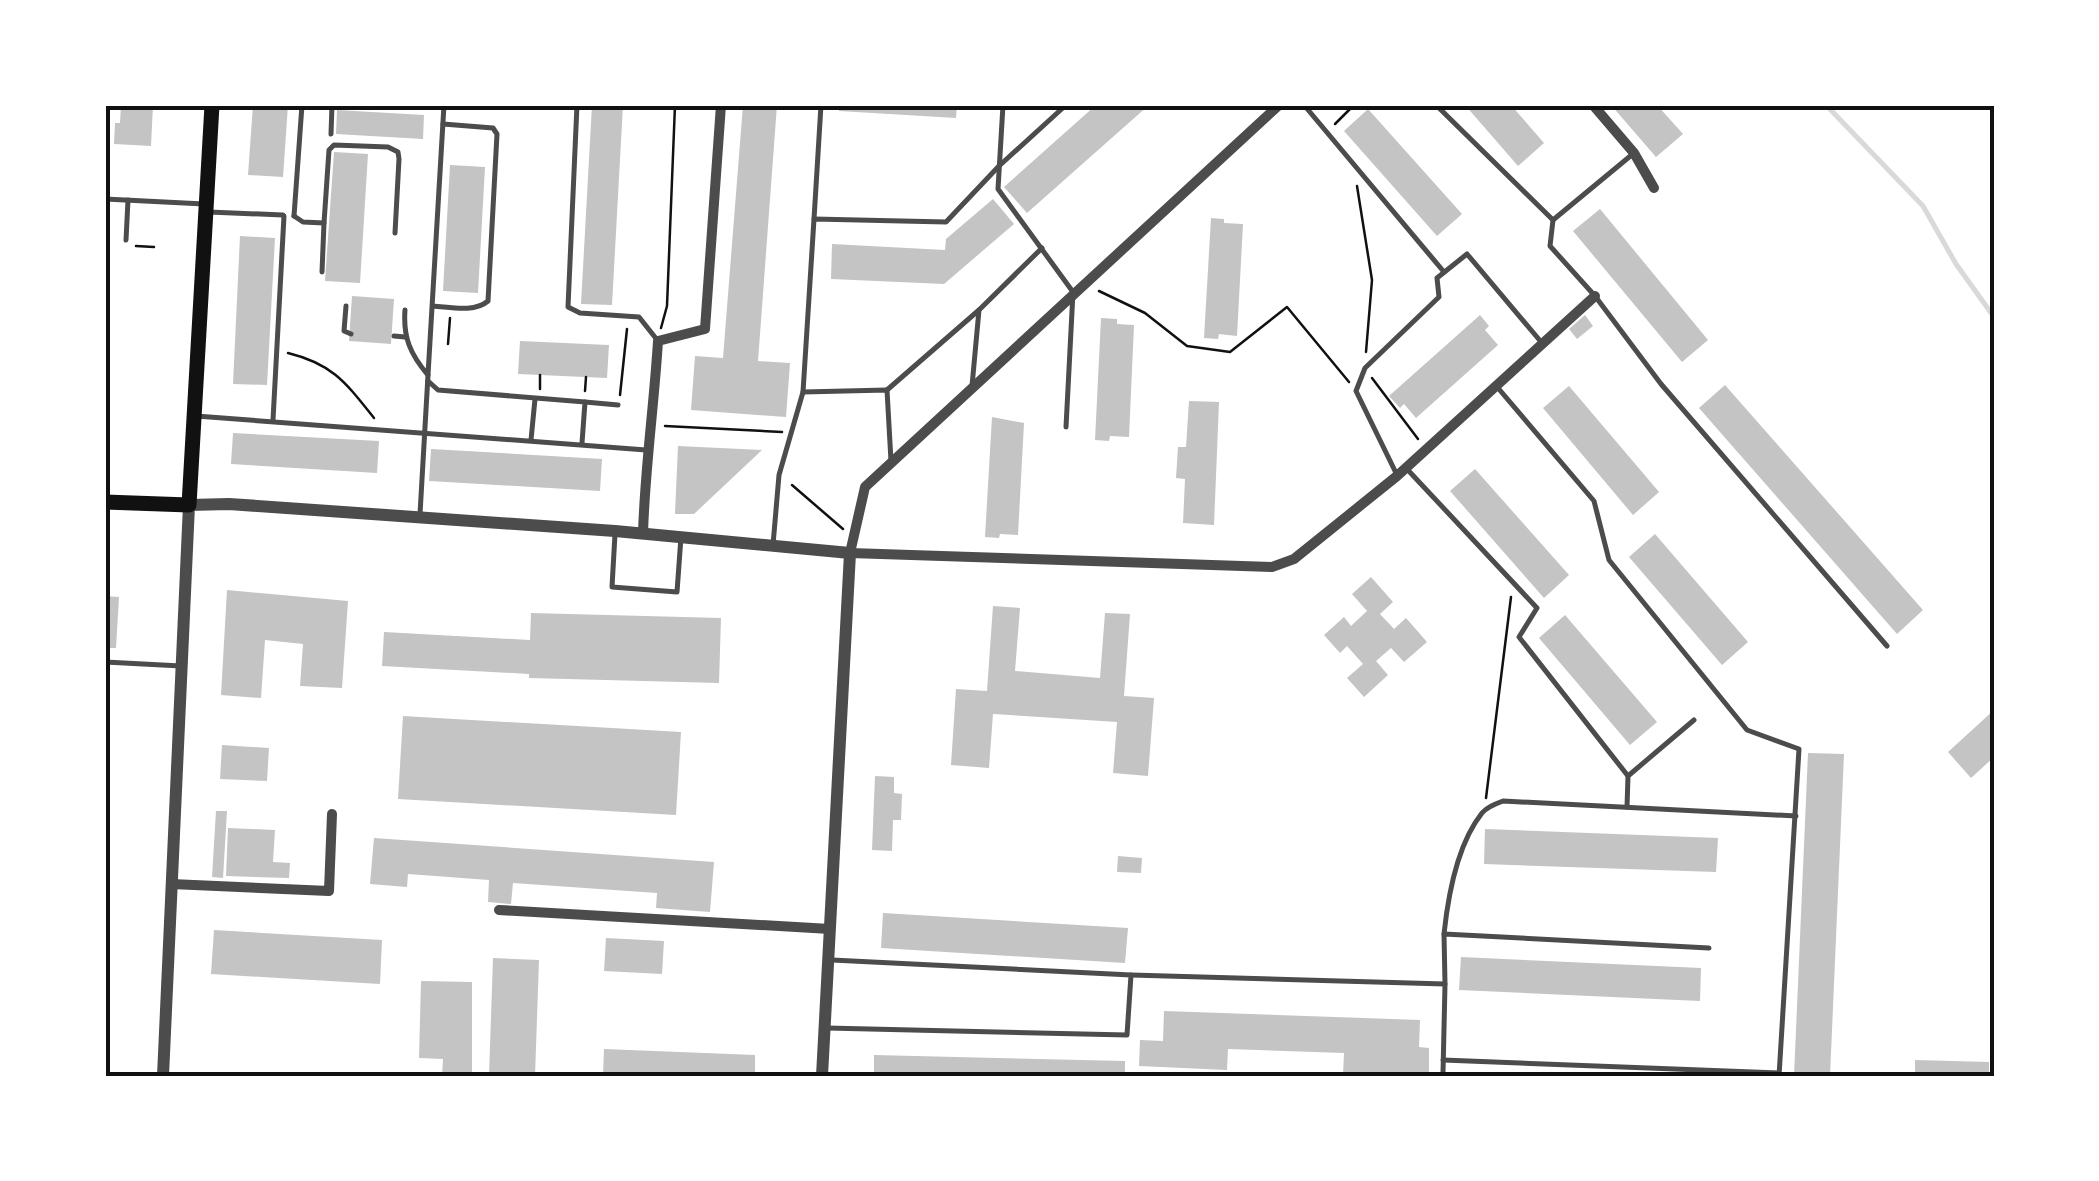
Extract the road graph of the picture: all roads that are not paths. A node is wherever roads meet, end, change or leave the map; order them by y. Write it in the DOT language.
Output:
graph roads {
  1 [pos="212,105"];
  2 [pos="302,105"];
  3 [pos="332,105"];
  4 [pos="444,105"];
  5 [pos="577,105"];
  6 [pos="721,105"];
  7 [pos="820,105"];
  8 [pos="1002,105"];
  9 [pos="1066,105"];
  10 [pos="1278,105"];
  11 [pos="1304,105"];
  12 [pos="1436,105"];
  13 [pos="1593,105"];
  14 [pos="442,124"];
  15 [pos="331,134"];
  16 [pos="1634,153"];
  17 [pos="999,166"];
  18 [pos="1654,188"];
  19 [pos="105,199"];
  20 [pos="128,200"];
  21 [pos="206,208"];
  22 [pos="284,216"];
  23 [pos="294,216"];
  24 [pos="814,219"];
  25 [pos="1553,220"];
  26 [pos="324,223"];
  27 [pos="395,233"];
  28 [pos="126,240"];
  29 [pos="1042,248"];
  30 [pos="322,272"];
  31 [pos="1444,272"];
  32 [pos="1078,288"];
  33 [pos="1595,296"];
  34 [pos="346,306"];
  35 [pos="432,306"];
  36 [pos="405,310"];
  37 [pos="979,310"];
  38 [pos="352,334"];
  39 [pos="394,336"];
  40 [pos="405,337"];
  41 [pos="658,341"];
  42 [pos="1542,343"];
  43 [pos="428,378"];
  44 [pos="1495,384"];
  45 [pos="972,389"];
  46 [pos="886,390"];
  47 [pos="803,392"];
  48 [pos="535,399"];
  49 [pos="585,402"];
  50 [pos="618,404"];
  51 [pos="193,416"];
  52 [pos="273,420"];
  53 [pos="1066,427"];
  54 [pos="425,432"];
  55 [pos="531,440"];
  56 [pos="582,444"];
  57 [pos="646,450"];
  58 [pos="891,463"];
  59 [pos="1401,471"];
  60 [pos="105,502"];
  61 [pos="188,505"];
  62 [pos="420,518"];
  63 [pos="615,531"];
  64 [pos="643,533"];
  65 [pos="681,537"];
  66 [pos="773,546"];
  67 [pos="850,553"];
  68 [pos="1886,646"];
  69 [pos="105,662"];
  70 [pos="181,666"];
  71 [pos="1694,720"];
  72 [pos="1628,776"];
  73 [pos="1627,808"];
  74 [pos="332,814"];
  75 [pos="1796,816"];
  76 [pos="172,884"];
  77 [pos="499,910"];
  78 [pos="830,929"];
  79 [pos="1444,934"];
  80 [pos="1709,948"];
  81 [pos="828,959"];
  82 [pos="1131,974"];
  83 [pos="1445,984"];
  84 [pos="824,1028"];
  85 [pos="1443,1060"];
  86 [pos="1779,1074"];
  87 [pos="163,1076"];
  88 [pos="822,1076"];
  89 [pos="1439,1076"];
  1 -- 21 [label="main road"];
  2 -- 23 [label="lane"];
  3 -- 15 [label="lane"];
  4 -- 14 [label="lane"];
  5 -- 41 [label="lane"];
  6 -- 41 [label="street"];
  7 -- 24 [label="lane"];
  8 -- 17 [label="lane"];
  9 -- 17 [label="lane"];
  10 -- 32 [label="street"];
  11 -- 31 [label="lane"];
  12 -- 25 [label="lane"];
  13 -- 16 [label="street"];
  14 -- 35 [label="lane"];
  14 -- 35 [label="lane"];
  16 -- 18 [label="street"];
  16 -- 25 [label="lane"];
  17 -- 24 [label="lane"];
  17 -- 29 [label="lane"];
  19 -- 20 [label="lane"];
  20 -- 21 [label="lane"];
  20 -- 28 [label="lane"];
  21 -- 22 [label="lane"];
  21 -- 51 [label="main road"];
  22 -- 23 [label="lane"];
  22 -- 52 [label="lane"];
  23 -- 26 [label="lane"];
  24 -- 47 [label="lane"];
  25 -- 33 [label="lane"];
  26 -- 27 [label="lane"];
  26 -- 30 [label="lane"];
  29 -- 32 [label="lane"];
  29 -- 37 [label="lane"];
  31 -- 42 [label="lane"];
  31 -- 59 [label="lane"];
  32 -- 45 [label="street"];
  32 -- 53 [label="lane"];
  33 -- 42 [label="street"];
  33 -- 68 [label="lane"];
  34 -- 38 [label="lane"];
  35 -- 43 [label="lane"];
  36 -- 40 [label="lane"];
  37 -- 45 [label="lane"];
  37 -- 46 [label="lane"];
  39 -- 40 [label="lane"];
  40 -- 43 [label="lane"];
  41 -- 57 [label="street"];
  42 -- 44 [label="street"];
  43 -- 48 [label="lane"];
  43 -- 54 [label="lane"];
  44 -- 59 [label="street"];
  44 -- 75 [label="lane"];
  45 -- 58 [label="street"];
  46 -- 47 [label="lane"];
  46 -- 58 [label="lane"];
  47 -- 66 [label="lane"];
  48 -- 49 [label="lane"];
  48 -- 55 [label="lane"];
  49 -- 50 [label="lane"];
  49 -- 56 [label="lane"];
  51 -- 52 [label="lane"];
  51 -- 61 [label="main road"];
  52 -- 54 [label="lane"];
  54 -- 55 [label="lane"];
  54 -- 62 [label="lane"];
  55 -- 56 [label="lane"];
  56 -- 57 [label="lane"];
  57 -- 64 [label="street"];
  58 -- 67 [label="street"];
  59 -- 67 [label="street"];
  59 -- 72 [label="lane"];
  60 -- 61 [label="main road"];
  61 -- 62 [label="street"];
  61 -- 70 [label="street"];
  62 -- 63 [label="street"];
  63 -- 64 [label="street"];
  63 -- 65 [label="lane"];
  64 -- 65 [label="street"];
  65 -- 66 [label="street"];
  66 -- 67 [label="street"];
  67 -- 78 [label="street"];
  69 -- 70 [label="lane"];
  70 -- 76 [label="street"];
  71 -- 72 [label="lane"];
  72 -- 73 [label="lane"];
  73 -- 75 [label="lane"];
  73 -- 79 [label="lane"];
  74 -- 76 [label="street"];
  75 -- 86 [label="lane"];
  76 -- 87 [label="street"];
  77 -- 78 [label="street"];
  78 -- 81 [label="street"];
  79 -- 80 [label="lane"];
  79 -- 83 [label="lane"];
  81 -- 82 [label="lane"];
  81 -- 84 [label="street"];
  82 -- 83 [label="lane"];
  82 -- 84 [label="lane"];
  83 -- 85 [label="lane"];
  84 -- 88 [label="street"];
  85 -- 86 [label="lane"];
  85 -- 89 [label="lane"];
}
